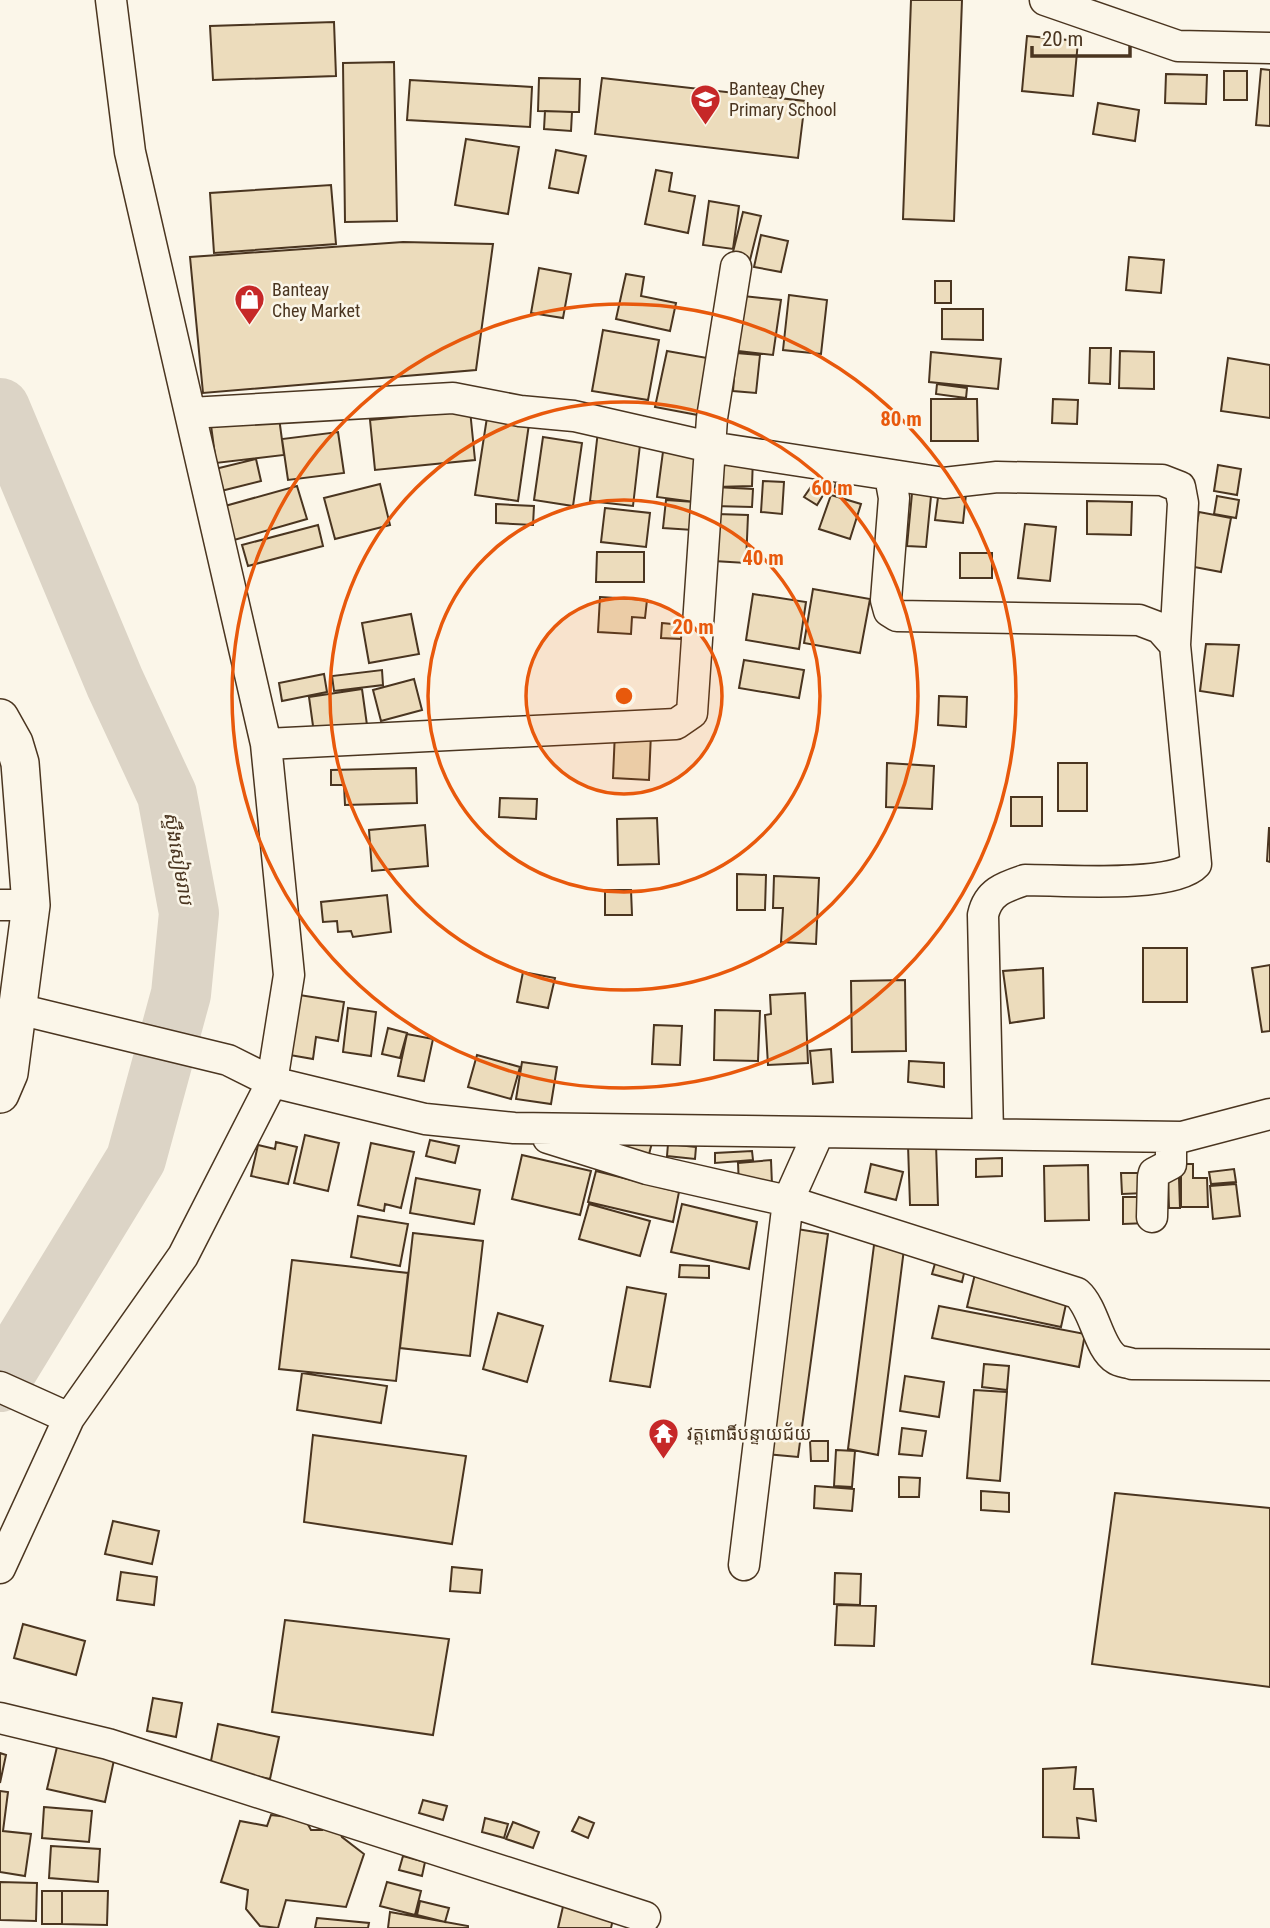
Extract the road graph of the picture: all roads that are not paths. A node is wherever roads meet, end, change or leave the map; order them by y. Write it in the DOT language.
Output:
graph roads {
  1 [pos="111,0"];
  2 [pos="1045,0"];
  3 [pos="1270,48"];
  4 [pos="736,267"];
  5 [pos="190,413"];
  6 [pos="710,447"];
  7 [pos="890,476"];
  8 [pos="1175,645"];
  9 [pos="0,718"];
  10 [pos="266,744"];
  11 [pos="10,763"];
  12 [pos="15,905"];
  13 [pos="18,1009"];
  14 [pos="272,1082"];
  15 [pos="0,1094"];
  16 [pos="1270,1114"];
  17 [pos="514,1128"];
  18 [pos="988,1133"];
  19 [pos="818,1134"];
  20 [pos="1171,1137"];
  21 [pos="788,1201"];
  22 [pos="1152,1217"];
  23 [pos="1270,1365"];
  24 [pos="0,1387"];
  25 [pos="69,1418"];
  26 [pos="744,1565"];
  27 [pos="0,1568"];
  28 [pos="0,1718"];
  29 [pos="645,1917"];
  1 -- 5 [label="street"];
  2 -- 3 [label="street"];
  4 -- 6 [label="street"];
  5 -- 6 [label="street"];
  5 -- 10 [label="street"];
  6 -- 7 [label="street"];
  6 -- 10 [label="street"];
  7 -- 8 [label="street"];
  7 -- 8 [label="street"];
  8 -- 18 [label="street"];
  9 -- 11 [label="street"];
  10 -- 14 [label="street"];
  11 -- 12 [label="street"];
  12 -- 13 [label="street"];
  13 -- 14 [label="street"];
  13 -- 15 [label="street"];
  14 -- 17 [label="street"];
  14 -- 25 [label="street"];
  16 -- 20 [label="street"];
  17 -- 19 [label="street"];
  17 -- 21 [label="street"];
  18 -- 19 [label="street"];
  18 -- 20 [label="street"];
  19 -- 21 [label="street"];
  20 -- 22 [label="street"];
  21 -- 23 [label="street"];
  21 -- 26 [label="street"];
  24 -- 25 [label="street"];
  25 -- 27 [label="street"];
  28 -- 29 [label="street"];
}
